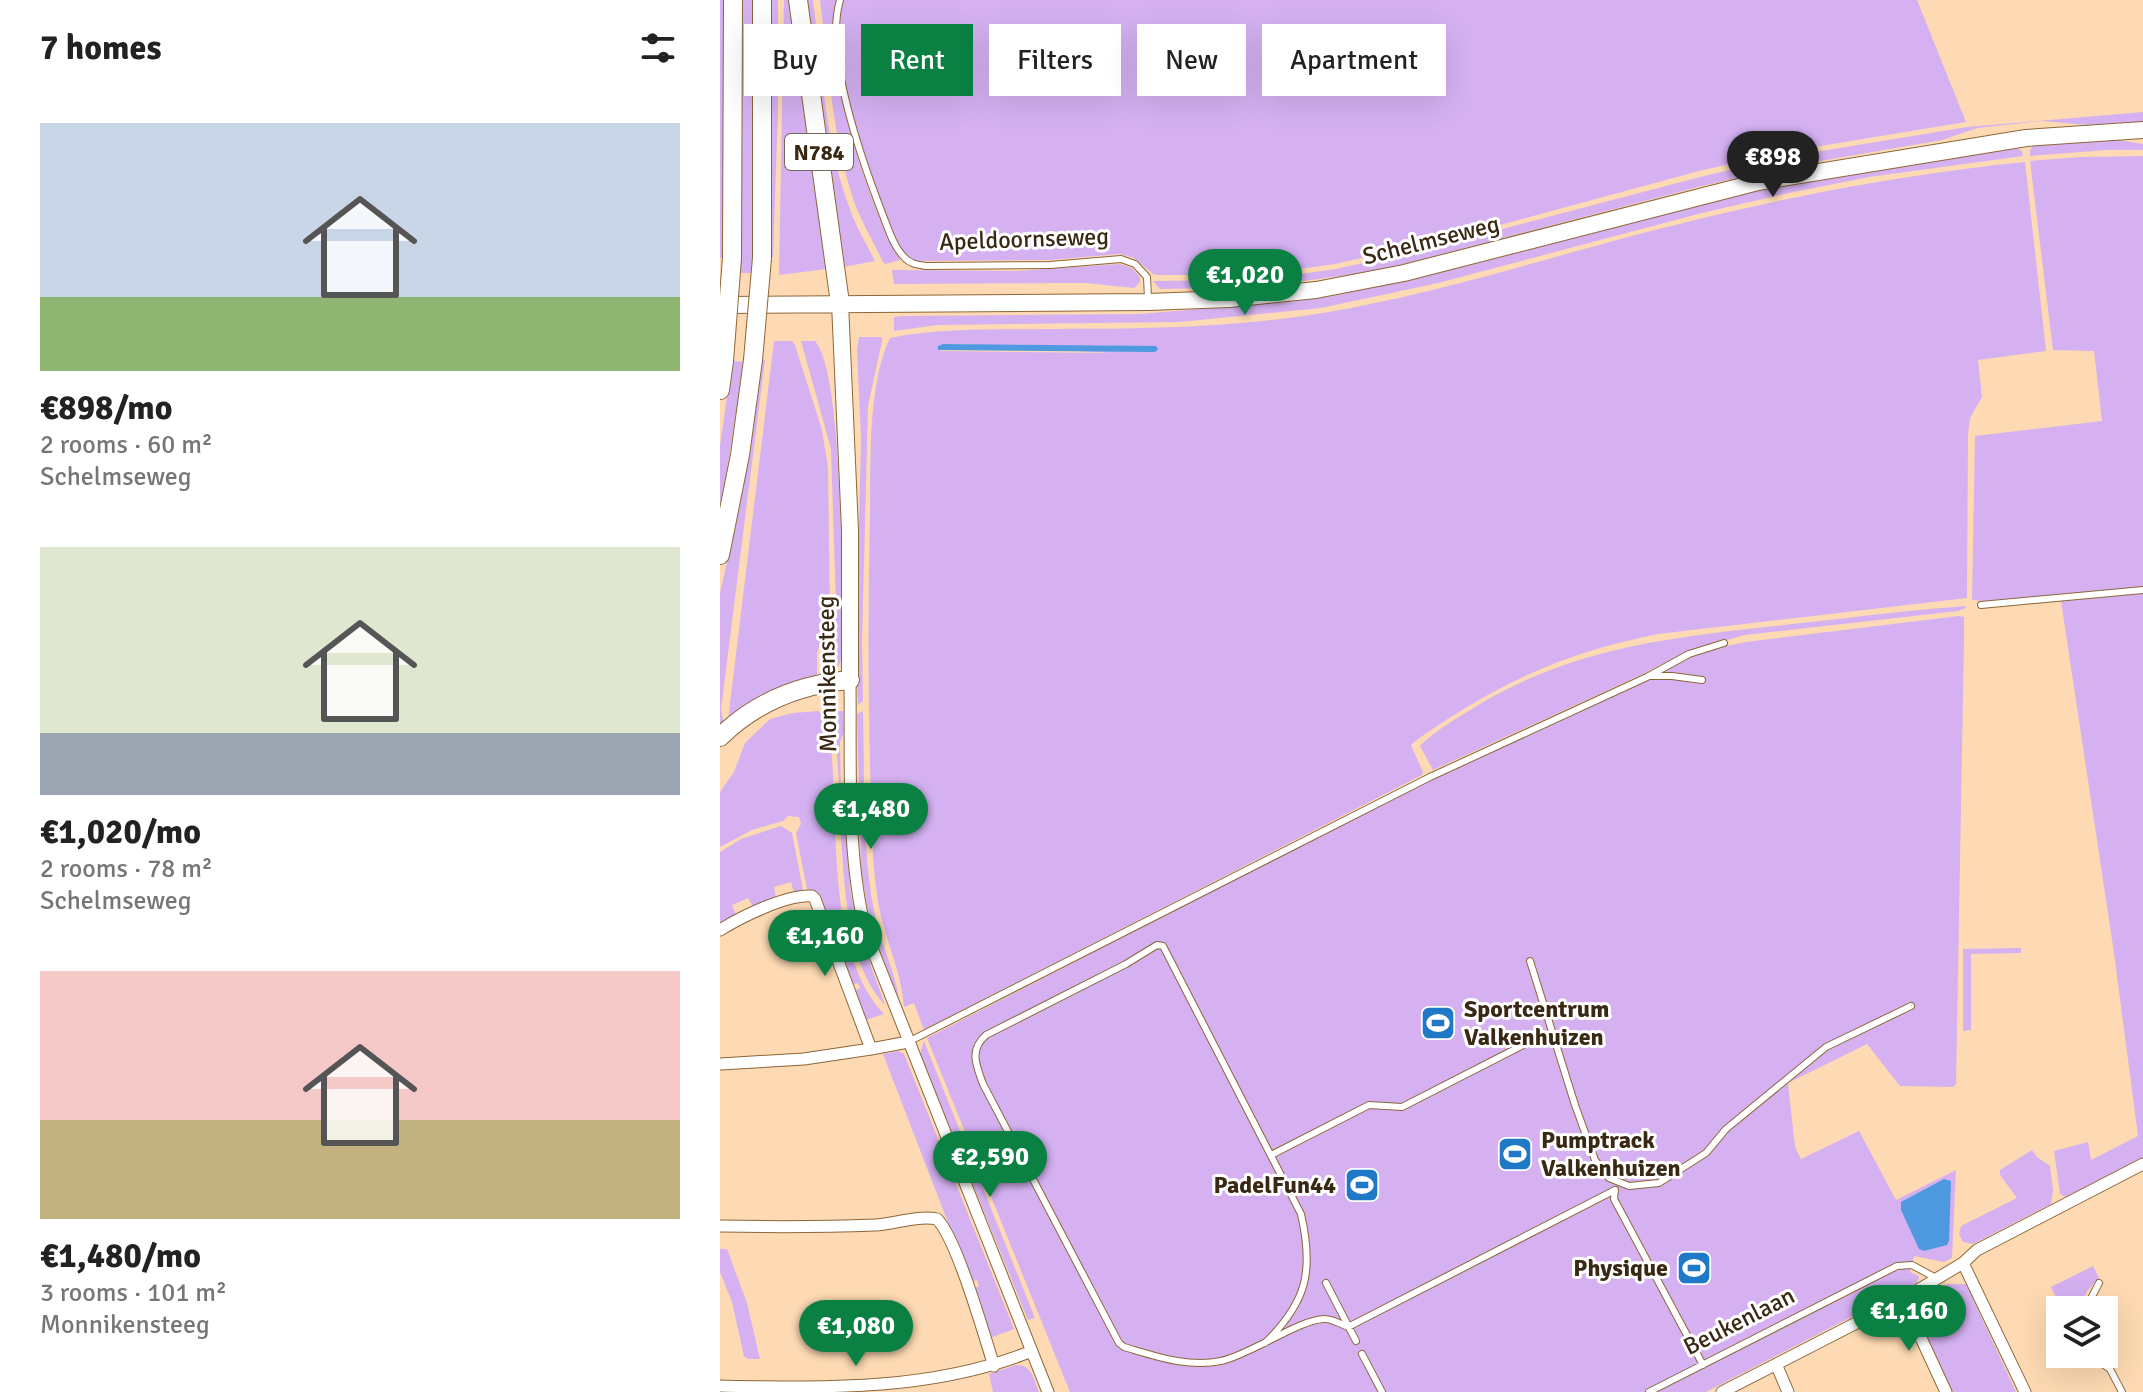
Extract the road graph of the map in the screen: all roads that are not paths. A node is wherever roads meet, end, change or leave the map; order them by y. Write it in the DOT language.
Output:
graph roads {
  1 [pos="733,0"];
  2 [pos="762,0"];
  3 [pos="798,0"];
  4 [pos="840,0"];
  5 [pos="2143,130"];
  6 [pos="1148,302"];
  7 [pos="840,303"];
  8 [pos="720,305"];
  9 [pos="720,390"];
  10 [pos="720,555"];
  11 [pos="2143,590"];
  12 [pos="1981,605"];
  13 [pos="1724,643"];
  14 [pos="1647,677"];
  15 [pos="850,680"];
  16 [pos="1702,680"];
  17 [pos="720,737"];
  18 [pos="720,930"];
  19 [pos="1530,961"];
  20 [pos="1911,1006"];
  21 [pos="1553,1034"];
  22 [pos="908,1042"];
  23 [pos="871,1049"];
  24 [pos="720,1064"];
  25 [pos="1271,1155"];
  26 [pos="2143,1164"];
  27 [pos="1617,1187"];
  28 [pos="720,1226"];
  29 [pos="1963,1263"];
  30 [pos="1936,1278"];
  31 [pos="1326,1283"];
  32 [pos="2099,1283"];
  33 [pos="2092,1296"];
  34 [pos="1903,1299"];
  35 [pos="1348,1327"];
  36 [pos="1356,1341"];
  37 [pos="1265,1343"];
  38 [pos="1032,1351"];
  39 [pos="1362,1354"];
  40 [pos="1776,1364"];
  41 [pos="1703,1365"];
  42 [pos="994,1366"];
  43 [pos="2108,1368"];
  44 [pos="720,1386"];
  45 [pos="1048,1392"];
  46 [pos="1382,1392"];
  47 [pos="1649,1392"];
  48 [pos="1722,1392"];
  49 [pos="1788,1392"];
  50 [pos="1946,1392"];
  51 [pos="2025,1392"];
  52 [pos="2122,1392"];
  1 -- 9 [label="main road, bridge"];
  2 -- 10 [label="main road, N784, bridge"];
  3 -- 7 [label="main road, N784"];
  4 -- 6 [label="lane, Apeldoornseweg"];
  5 -- 6 [label="main road, Schelmseweg"];
  6 -- 7 [label="main road, Schelmseweg"];
  7 -- 8 [label="main road, Schelmseweg"];
  7 -- 15 [label="main road, Monnikensteeg"];
  11 -- 12 [label="lane"];
  13 -- 14 [label="lane"];
  14 -- 16 [label="lane"];
  14 -- 22 [label="lane"];
  15 -- 17 [label="main road"];
  15 -- 22 [label="street, Monnikensteeg"];
  18 -- 23 [label="street"];
  19 -- 21 [label="lane"];
  20 -- 27 [label="lane"];
  21 -- 25 [label="lane"];
  21 -- 27 [label="lane"];
  22 -- 23 [label="street"];
  22 -- 38 [label="street, Monnikensteeg"];
  23 -- 24 [label="street"];
  25 -- 37 [label="lane"];
  25 -- 37 [label="lane"];
  26 -- 29 [label="street"];
  27 -- 35 [label="lane"];
  27 -- 41 [label="lane"];
  28 -- 42 [label="street"];
  29 -- 30 [label="street"];
  29 -- 51 [label="street"];
  30 -- 34 [label="street"];
  30 -- 41 [label="lane, Beukenlaan"];
  31 -- 35 [label="lane"];
  32 -- 33 [label="lane"];
  34 -- 40 [label="street"];
  34 -- 50 [label="street"];
  35 -- 36 [label="lane"];
  35 -- 37 [label="lane"];
  38 -- 42 [label="street"];
  38 -- 45 [label="street, Monnikensteeg"];
  39 -- 46 [label="lane"];
  40 -- 48 [label="street"];
  40 -- 49 [label="street"];
  41 -- 47 [label="lane, Beukenlaan"];
  42 -- 44 [label="street"];
  43 -- 52 [label="lane"];
}
